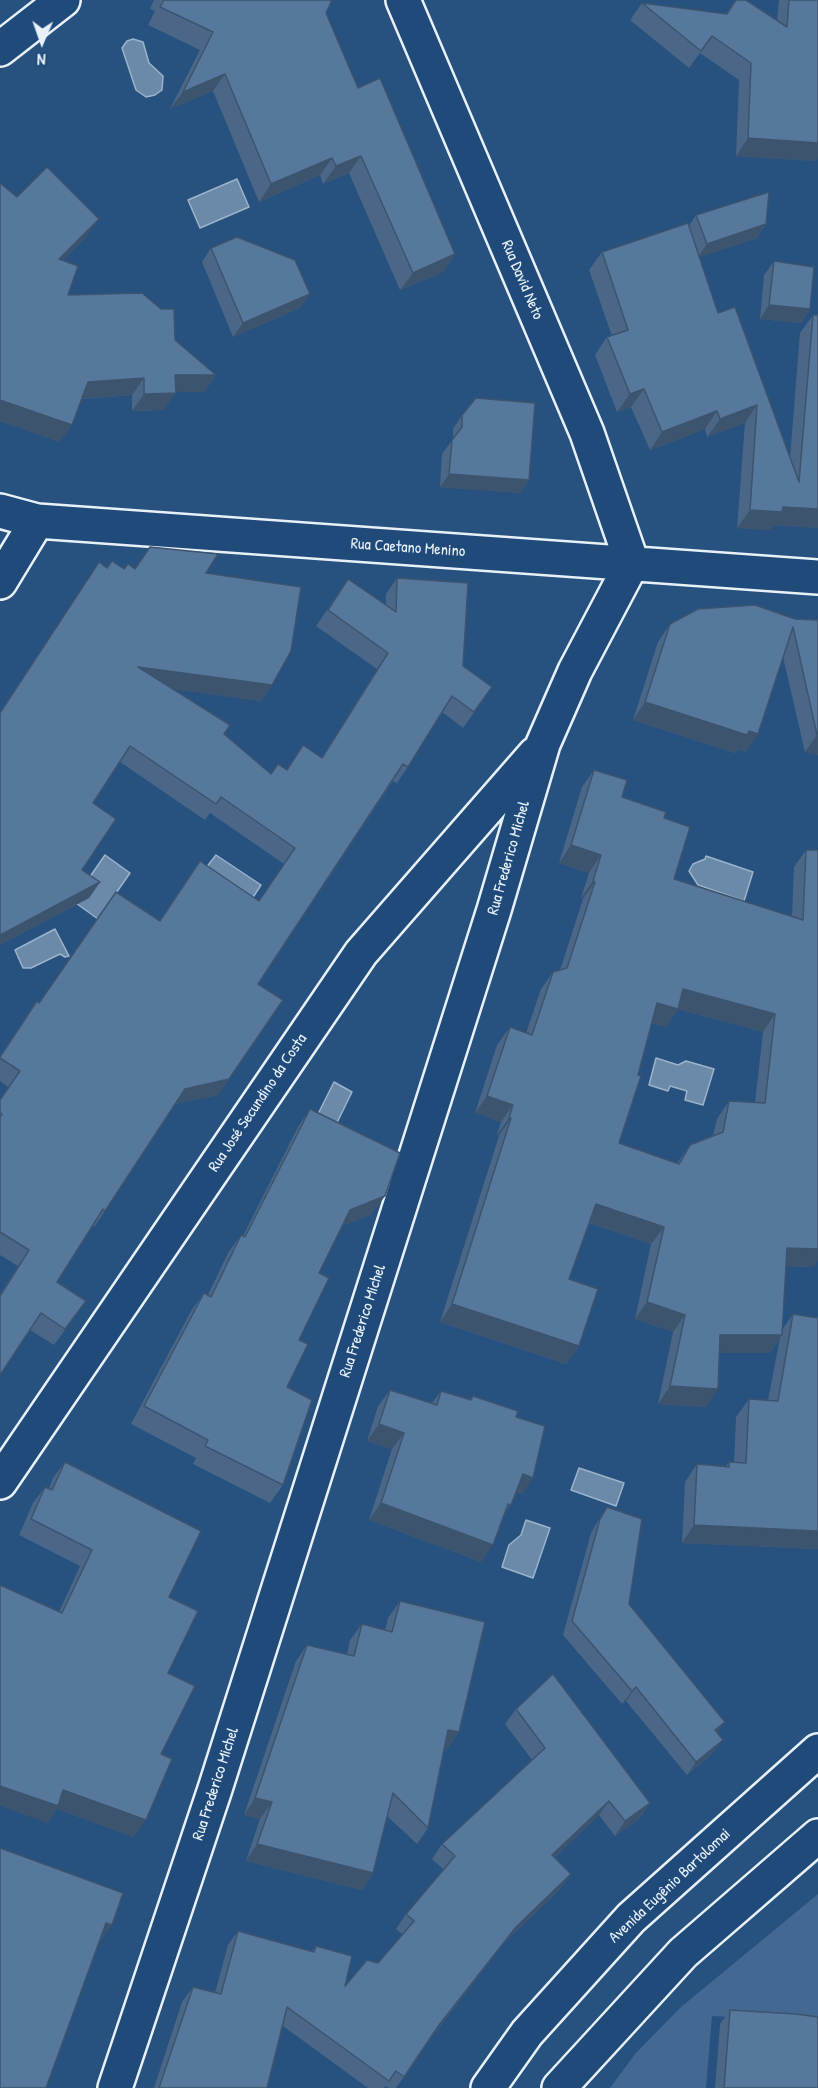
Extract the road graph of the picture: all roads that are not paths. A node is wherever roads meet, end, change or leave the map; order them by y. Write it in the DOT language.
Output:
graph roads {
  1 [pos="63,0"];
  2 [pos="403,0"];
  3 [pos="0,49"];
  4 [pos="0,511"];
  5 [pos="37,521"];
  6 [pos="632,563"];
  7 [pos="818,577"];
  8 [pos="0,582"];
  9 [pos="543,744"];
  10 [pos="0,1482"];
  11 [pos="818,1751"];
  12 [pos="818,1836"];
  13 [pos="115,2088"];
  14 [pos="488,2088"];
  15 [pos="559,2088"];
  1 -- 3 [label="street"];
  2 -- 6 [label="street, Rua David Neto"];
  4 -- 5 [label="street, Rua Caetano Menino"];
  5 -- 6 [label="street, Rua Caetano Menino"];
  5 -- 8 [label="street"];
  6 -- 7 [label="street, Rua Caetano Menino"];
  6 -- 9 [label="street, Rua Frederico Michel"];
  9 -- 10 [label="street, Rua José Secundino da Costa"];
  9 -- 13 [label="street, Rua Frederico Michel"];
  11 -- 14 [label="street, Avenida Eugênio Bartolomai"];
  12 -- 15 [label="street"];
}
